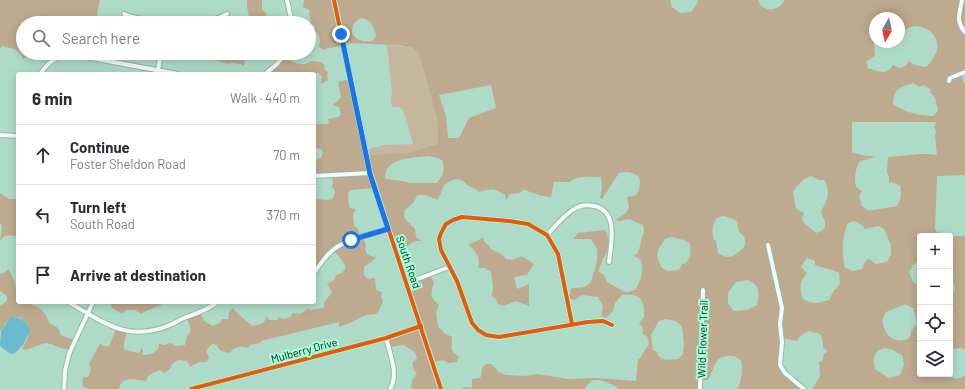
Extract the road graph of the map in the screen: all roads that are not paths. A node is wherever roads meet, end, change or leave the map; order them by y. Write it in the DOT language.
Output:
graph roads {
  1 [pos="287,0"];
  2 [pos="334,0"];
  3 [pos="962,0"];
  4 [pos="124,14"];
  5 [pos="227,14"];
  6 [pos="129,16"];
  7 [pos="222,16"];
  8 [pos="290,16"];
  9 [pos="965,32"];
  10 [pos="53,60"];
  11 [pos="103,60"];
  12 [pos="160,60"];
  13 [pos="280,60"];
  14 [pos="158,70"];
  15 [pos="41,72"];
  16 [pos="168,72"];
  17 [pos="267,72"];
  18 [pos="965,72"];
  19 [pos="949,80"];
  20 [pos="0,135"];
  21 [pos="16,136"];
  22 [pos="370,174"];
  23 [pos="316,176"];
  24 [pos="388,229"];
  25 [pos="547,236"];
  26 [pos="768,245"];
  27 [pos="609,262"];
  28 [pos="449,268"];
  29 [pos="316,270"];
  30 [pos="406,283"];
  31 [pos="703,290"];
  32 [pos="71,304"];
  33 [pos="92,304"];
  34 [pos="215,304"];
  35 [pos="88,314"];
  36 [pos="572,324"];
  37 [pos="612,325"];
  38 [pos="421,326"];
  39 [pos="386,338"];
  40 [pos="202,388"];
  41 [pos="64,389"];
  42 [pos="191,389"];
  43 [pos="390,389"];
  44 [pos="441,389"];
  45 [pos="700,389"];
  46 [pos="804,389"];
  1 -- 8 [label="street"];
  2 -- 22 [label="street, South Road"];
  3 -- 9 [label="street"];
  4 -- 6 [label="street"];
  5 -- 7 [label="street"];
  10 -- 15 [label="street"];
  11 -- 14 [label="street"];
  12 -- 14 [label="street"];
  13 -- 17 [label="street"];
  14 -- 16 [label="street"];
  18 -- 19 [label="street"];
  20 -- 21 [label="street"];
  22 -- 23 [label="street"];
  22 -- 24 [label="street, South Road"];
  24 -- 29 [label="street"];
  24 -- 30 [label="street, South Road"];
  25 -- 27 [label="street"];
  25 -- 28 [label="street"];
  25 -- 36 [label="street"];
  26 -- 46 [label="street"];
  28 -- 30 [label="street"];
  28 -- 36 [label="street"];
  30 -- 38 [label="street, South Road"];
  31 -- 45 [label="street, Wild Flower Trail"];
  32 -- 35 [label="street"];
  33 -- 35 [label="street"];
  34 -- 35 [label="street"];
  35 -- 41 [label="street"];
  36 -- 37 [label="street"];
  38 -- 39 [label="street, Mulberry Drive"];
  38 -- 44 [label="street, South Road"];
  39 -- 40 [label="street, Mulberry Drive"];
  39 -- 43 [label="street"];
  40 -- 42 [label="street, Mulberry Drive"];
}
